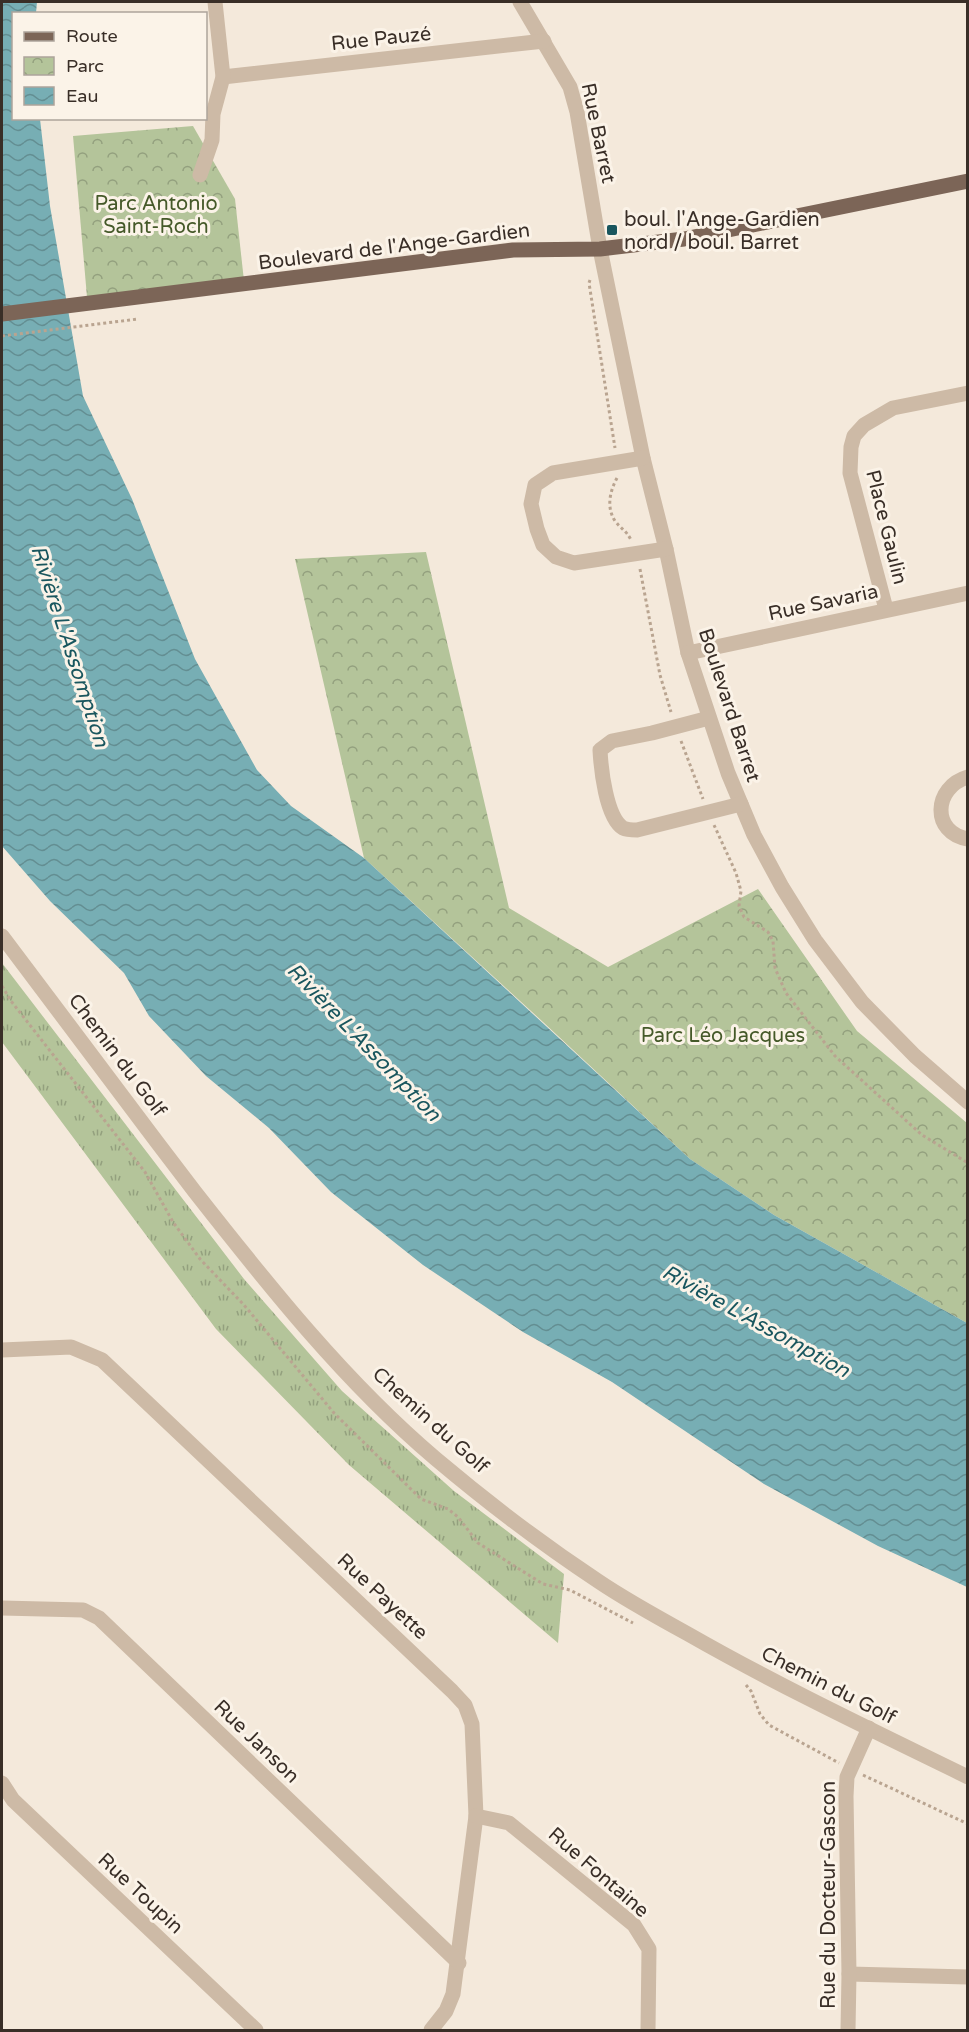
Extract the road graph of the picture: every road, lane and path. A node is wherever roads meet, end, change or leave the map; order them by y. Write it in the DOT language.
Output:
graph roads {
  1 [pos="215,2"];
  2 [pos="520,2"];
  3 [pos="544,42"];
  4 [pos="223,77"];
  5 [pos="200,175"];
  6 [pos="968,181"];
  7 [pos="600,249"];
  8 [pos="2,314"];
  9 [pos="138,319"];
  10 [pos="2,336"];
  11 [pos="968,393"];
  12 [pos="643,459"];
  13 [pos="666,549"];
  14 [pos="968,593"];
  15 [pos="886,609"];
  16 [pos="688,653"];
  17 [pos="710,718"];
  18 [pos="968,777"];
  19 [pos="741,804"];
  20 [pos="968,839"];
  21 [pos="2,936"];
  22 [pos="968,1102"];
  23 [pos="2,1350"];
  24 [pos="2,1608"];
  25 [pos="869,1728"];
  26 [pos="968,1777"];
  27 [pos="2,1783"];
  28 [pos="476,1816"];
  29 [pos="459,1963"];
  30 [pos="849,1974"];
  31 [pos="968,1977"];
  32 [pos="256,2031"];
  33 [pos="431,2031"];
  34 [pos="648,2031"];
  35 [pos="848,2031"];
  1 -- 4 [label="street"];
  2 -- 3 [label="street, Rue Barret"];
  3 -- 4 [label="street, Rue Pauzé"];
  3 -- 7 [label="street, Rue Barret"];
  4 -- 5 [label="street"];
  6 -- 7 [label="main road, Boulevard de l'Ange-Gardien"];
  7 -- 8 [label="main road, Boulevard de l'Ange-Gardien"];
  7 -- 12 [label="street, Boulevard Barret"];
  9 -- 10 [label="path"];
  11 -- 15 [label="street, Place Gaulin"];
  12 -- 13 [label="street, Boulevard Barret"];
  12 -- 13 [label="street"];
  13 -- 16 [label="street, Boulevard Barret"];
  14 -- 15 [label="street, Rue Savaria"];
  15 -- 16 [label="street, Rue Savaria"];
  16 -- 17 [label="street, Boulevard Barret"];
  17 -- 19 [label="street, Boulevard Barret"];
  17 -- 19 [label="street"];
  18 -- 20 [label="street"];
  19 -- 22 [label="street, Boulevard Barret"];
  21 -- 25 [label="street, Chemin du Golf"];
  23 -- 28 [label="street, Rue Payette"];
  24 -- 29 [label="street, Rue Janson"];
  25 -- 26 [label="street, Chemin du Golf"];
  25 -- 30 [label="street, Rue du Docteur-Gascon"];
  27 -- 32 [label="street, Rue Toupin"];
  28 -- 29 [label="street, Rue Payette"];
  28 -- 34 [label="street, Rue Fontaine"];
  29 -- 33 [label="street, Rue Payette"];
  30 -- 31 [label="street"];
  30 -- 35 [label="street, Rue du Docteur-Gascon"];
}
